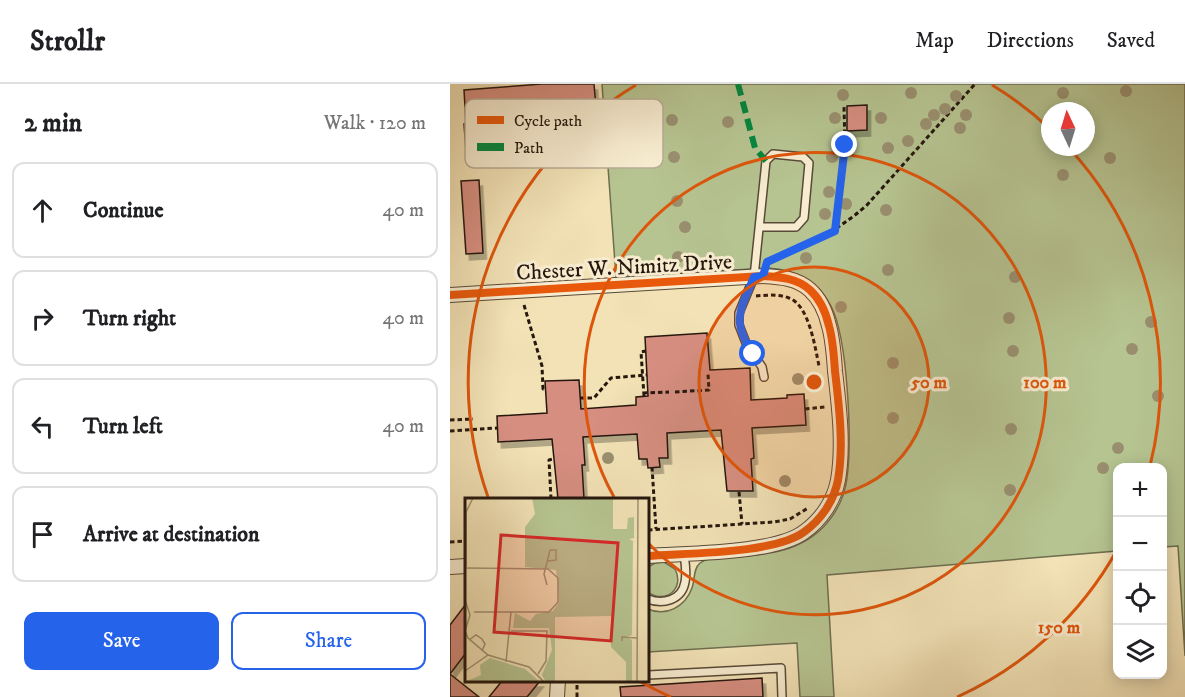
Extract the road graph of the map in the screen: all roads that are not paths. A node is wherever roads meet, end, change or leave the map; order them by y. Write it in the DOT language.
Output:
graph roads {
  1 [pos="760,227"];
  2 [pos="759,276"];
  3 [pos="450,295"];
  4 [pos="764,377"];
  5 [pos="684,553"];
  6 [pos="650,556"];
  7 [pos="465,566"];
  8 [pos="450,567"];
  9 [pos="650,600"];
  10 [pos="650,675"];
  11 [pos="558,682"];
  12 [pos="557,697"];
  13 [pos="782,697"];
  1 -- 1 [label="lane"];
  1 -- 2 [label="lane"];
  2 -- 3 [label="street, Chester W. Nimitz Drive"];
  2 -- 4 [label="lane"];
  2 -- 5 [label="street, Chester W. Nimitz Drive"];
  5 -- 6 [label="street, Chester W. Nimitz Drive"];
  5 -- 9 [label="lane"];
  7 -- 8 [label="street"];
  10 -- 13 [label="lane"];
  11 -- 12 [label="street"];
}
